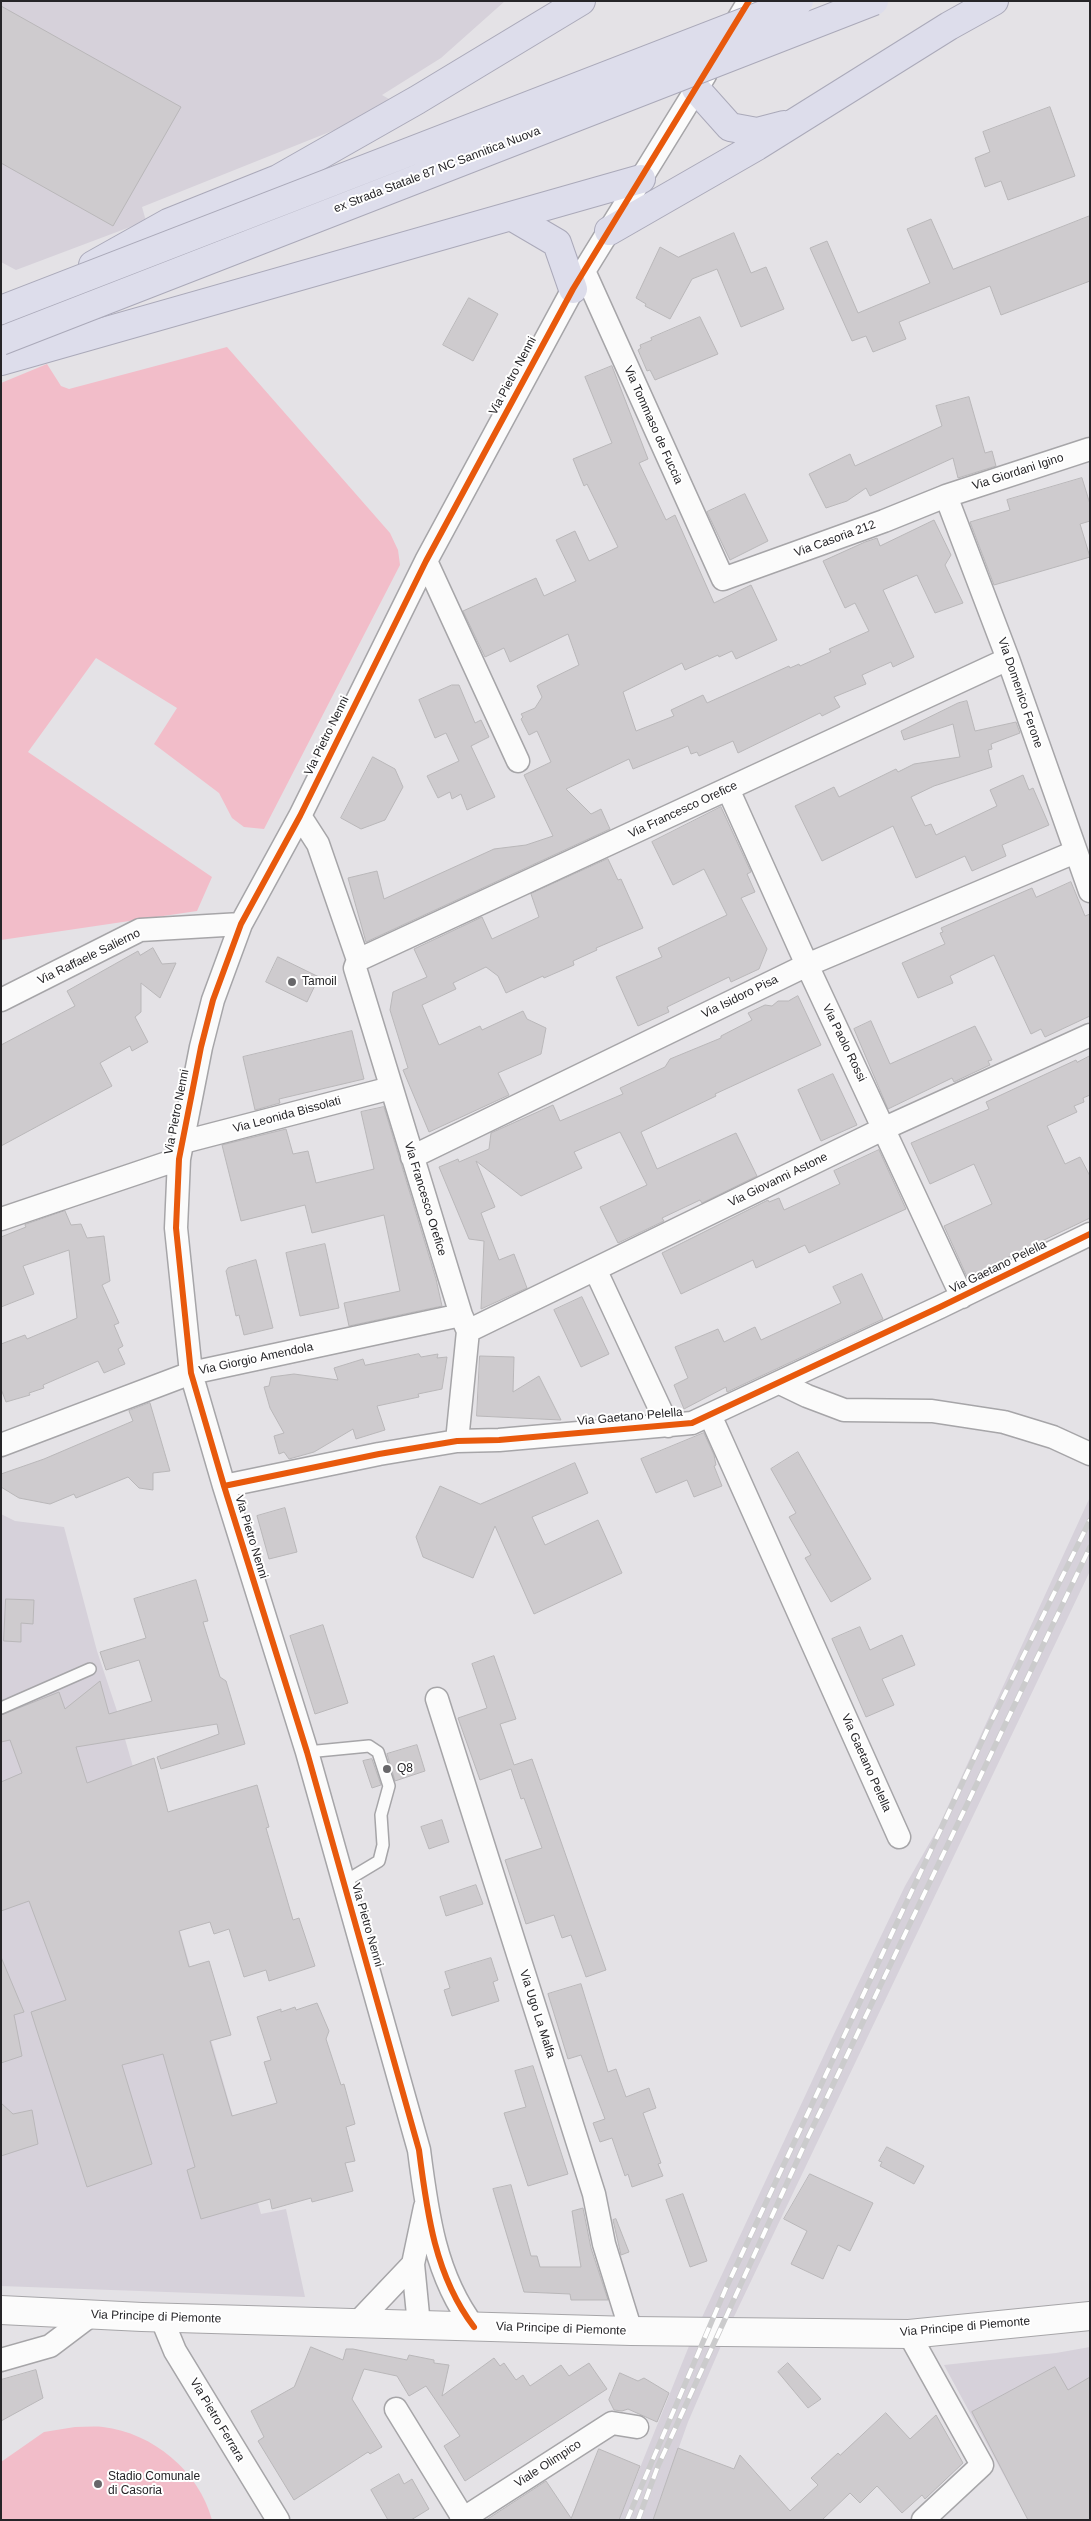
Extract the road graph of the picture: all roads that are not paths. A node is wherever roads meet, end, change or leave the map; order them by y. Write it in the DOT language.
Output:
graph roads {
  1 [pos="581,1"];
  2 [pos="749,1"];
  3 [pos="799,1"];
  4 [pos="874,1"];
  5 [pos="994,1"];
  6 [pos="696,89"];
  7 [pos="796,122"];
  8 [pos="641,179"];
  9 [pos="511,216"];
  10 [pos="609,231"];
  11 [pos="578,280"];
  12 [pos="47,292"];
  13 [pos="1,310"];
  14 [pos="1,341"];
  15 [pos="1,361"];
  16 [pos="1090,449"];
  17 [pos="946,496"];
  18 [pos="426,561"];
  19 [pos="723,579"];
  20 [pos="1008,659"];
  21 [pos="518,761"];
  22 [pos="728,789"];
  23 [pos="300,816"];
  24 [pos="1075,852"];
  25 [pos="1090,891"];
  26 [pos="241,924"];
  27 [pos="358,960"];
  28 [pos="807,965"];
  29 [pos="1,1000"];
  30 [pos="1090,1035"];
  31 [pos="391,1088"];
  32 [pos="885,1128"];
  33 [pos="181,1150"];
  34 [pos="412,1157"];
  35 [pos="1,1219"];
  36 [pos="1090,1234"];
  37 [pos="595,1269"];
  38 [pos="962,1297"];
  39 [pos="464,1323"];
  40 [pos="191,1374"];
  41 [pos="780,1383"];
  42 [pos="710,1415"];
  43 [pos="668,1426"];
  44 [pos="457,1441"];
  45 [pos="1,1444"];
  46 [pos="1090,1454"];
  47 [pos="224,1486"];
  48 [pos="90,1670"];
  49 [pos="437,1699"];
  50 [pos="1,1708"];
  51 [pos="307,1752"];
  52 [pos="899,1837"];
  53 [pos="344,1882"];
  54 [pos="426,2201"];
  55 [pos="413,2264"];
  56 [pos="1,2310"];
  57 [pos="90,2315"];
  58 [pos="1090,2316"];
  59 [pos="161,2317"];
  60 [pos="357,2323"];
  61 [pos="419,2325"];
  62 [pos="474,2327"];
  63 [pos="631,2331"];
  64 [pos="909,2334"];
  65 [pos="1,2360"];
  66 [pos="396,2409"];
  67 [pos="637,2426"];
  68 [pos="462,2519"];
  69 [pos="278,2520"];
  70 [pos="924,2520"];
  1 -- 12 [label="highway, bridge"];
  2 -- 6 [label="street, Via Pietro Nenni"];
  3 -- 12 [label="highway, bridge"];
  4 -- 14 [label="highway, ex Strada Statale 87 NC Sannitica Nuova, bridge"];
  5 -- 7 [label="highway"];
  6 -- 7 [label="highway"];
  6 -- 8 [label="street, Via Pietro Nenni"];
  7 -- 10 [label="highway"];
  8 -- 9 [label="highway"];
  8 -- 10 [label="street, Via Pietro Nenni"];
  9 -- 11 [label="highway"];
  9 -- 15 [label="highway"];
  10 -- 11 [label="street, Via Pietro Nenni"];
  11 -- 18 [label="street, Via Pietro Nenni"];
  11 -- 19 [label="street, Via Tommaso de Fuccia"];
  12 -- 13 [label="highway, bridge"];
  16 -- 17 [label="street, Via Giordani Igino"];
  17 -- 19 [label="street, Via Casoria 212"];
  17 -- 20 [label="street, Via Domenico Ferone"];
  18 -- 21 [label="street"];
  18 -- 23 [label="street, Via Pietro Nenni"];
  20 -- 22 [label="street, Via Francesco Orefice"];
  20 -- 24 [label="street, Via Domenico Ferone"];
  22 -- 27 [label="street, Via Francesco Orefice"];
  22 -- 28 [label="street, Via Paolo Rossi"];
  23 -- 26 [label="street, Via Pietro Nenni"];
  23 -- 27 [label="street, Via Francesco Orefice"];
  24 -- 25 [label="street, Via Domenico Ferone"];
  24 -- 28 [label="street, Via Isidoro Pisa"];
  26 -- 29 [label="street, Via Raffaele Salierno"];
  26 -- 33 [label="street, Via Pietro Nenni"];
  27 -- 31 [label="street, Via Francesco Orefice"];
  28 -- 32 [label="street, Via Paolo Rossi"];
  28 -- 34 [label="street, Via Isidoro Pisa"];
  30 -- 32 [label="street, Via Giovanni Astone"];
  31 -- 33 [label="street, Via Leonida Bissolati"];
  31 -- 34 [label="street, Via Francesco Orefice"];
  32 -- 37 [label="street, Via Giovanni Astone"];
  32 -- 38 [label="street, Via Paolo Rossi"];
  33 -- 35 [label="street, Via Leonida Bissolati"];
  33 -- 40 [label="street, Via Pietro Nenni"];
  34 -- 39 [label="street, Via Francesco Orefice"];
  36 -- 38 [label="street, Via Gaetano Pelella"];
  37 -- 39 [label="street, Via Giovanni Astone"];
  37 -- 43 [label="street, Via Gaetano Pelella"];
  38 -- 41 [label="street, Via Gaetano Pelella"];
  39 -- 40 [label="street, Via Giorgio Amendola"];
  39 -- 44 [label="street, Via Francesco Orefice"];
  40 -- 45 [label="street, Via Giorgio Amendola"];
  40 -- 47 [label="street, Via Pietro Nenni"];
  41 -- 42 [label="street, Via Gaetano Pelella"];
  41 -- 46 [label="street"];
  42 -- 43 [label="street, Via Gaetano Pelella"];
  42 -- 52 [label="street, Via Gaetano Pelella"];
  43 -- 44 [label="street, Via Gaetano Pelella"];
  44 -- 47 [label="street, Via Gaetano Pelella"];
  47 -- 51 [label="street, Via Pietro Nenni"];
  48 -- 50 [label="lane"];
  49 -- 63 [label="street, Via Ugo La Malfa"];
  51 -- 53 [label="street, Via Pietro Nenni"];
  51 -- 53 [label="lane"];
  53 -- 54 [label="street, Via Pietro Nenni"];
  54 -- 55 [label="street"];
  54 -- 62 [label="street"];
  55 -- 60 [label="street"];
  55 -- 61 [label="street"];
  56 -- 57 [label="main road, Via Principe di Piemonte"];
  57 -- 59 [label="main road, Via Principe di Piemonte"];
  57 -- 65 [label="street"];
  58 -- 64 [label="main road, Via Principe di Piemonte"];
  59 -- 60 [label="main road, Via Principe di Piemonte"];
  59 -- 69 [label="street, Via Pietro Ferrara"];
  60 -- 61 [label="main road, Via Principe di Piemonte"];
  61 -- 62 [label="main road, Via Principe di Piemonte"];
  62 -- 63 [label="main road, Via Principe di Piemonte"];
  63 -- 64 [label="main road, Via Principe di Piemonte"];
  64 -- 70 [label="street"];
  66 -- 68 [label="street, Viale Olimpico"];
  67 -- 68 [label="street, Viale Olimpico"];
}
